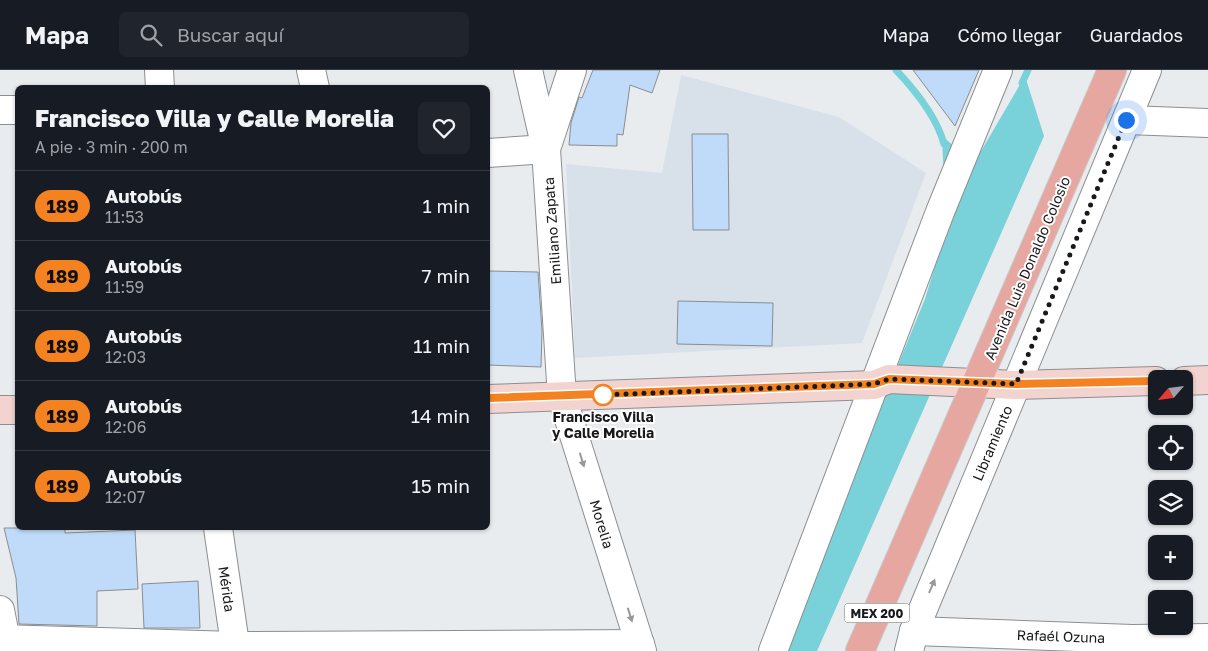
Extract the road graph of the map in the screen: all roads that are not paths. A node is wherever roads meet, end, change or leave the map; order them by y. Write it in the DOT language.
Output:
graph roads {
  1 [pos="159,70"];
  2 [pos="311,70"];
  3 [pos="528,70"];
  4 [pos="572,70"];
  5 [pos="998,70"];
  6 [pos="1112,70"];
  7 [pos="1147,70"];
  8 [pos="160,85"];
  9 [pos="314,85"];
  10 [pos="0,110"];
  11 [pos="15,110"];
  12 [pos="1126,120"];
  13 [pos="1208,123"];
  14 [pos="546,149"];
  15 [pos="490,153"];
  16 [pos="1208,380"];
  17 [pos="1148,381"];
  18 [pos="1193,381"];
  19 [pos="882,382"];
  20 [pos="977,384"];
  21 [pos="1016,384"];
  22 [pos="562,397"];
  23 [pos="490,398"];
  24 [pos="0,410"];
  25 [pos="15,410"];
  26 [pos="218,530"];
  27 [pos="894,575"];
  28 [pos="0,610"];
  29 [pos="1208,638"];
  30 [pos="911,641"];
  31 [pos="4,643"];
  32 [pos="641,648"];
  33 [pos="236,649"];
  34 [pos="773,651"];
  35 [pos="860,651"];
  36 [pos="873,651"];
  1 -- 8 [label="street"];
  2 -- 9 [label="street"];
  3 -- 14 [label="street"];
  4 -- 14 [label="street, Emiliano Zapata"];
  5 -- 19 [label="street"];
  6 -- 20 [label="main road, Avenida Luis Donaldo Colosio / MEX 200"];
  7 -- 12 [label="street, Libramiento"];
  10 -- 11 [label="street"];
  12 -- 13 [label="street"];
  12 -- 21 [label="street, Libramiento"];
  14 -- 15 [label="street"];
  14 -- 22 [label="street, Emiliano Zapata"];
  16 -- 18 [label="street"];
  17 -- 21 [label="street"];
  19 -- 20 [label="street"];
  19 -- 22 [label="street"];
  19 -- 34 [label="street"];
  20 -- 21 [label="street"];
  20 -- 27 [label="main road, Avenida Luis Donaldo Colosio / MEX 200"];
  30 -- 21 [label="street, Libramiento, one-way"];
  22 -- 23 [label="street"];
  22 -- 32 [label="street, Morelia, one-way"];
  24 -- 25 [label="street"];
  26 -- 33 [label="street, Mérida"];
  27 -- 35 [label="main road, Avenida Luis Donaldo Colosio / MEX 200"];
  27 -- 36 [label="main road, Avenida Luis Donaldo Colosio / MEX 200"];
  28 -- 31 [label="street"];
  29 -- 30 [label="street, Rafaél Ozuna"];
  31 -- 33 [label="street"];
  32 -- 33 [label="street"];
}
